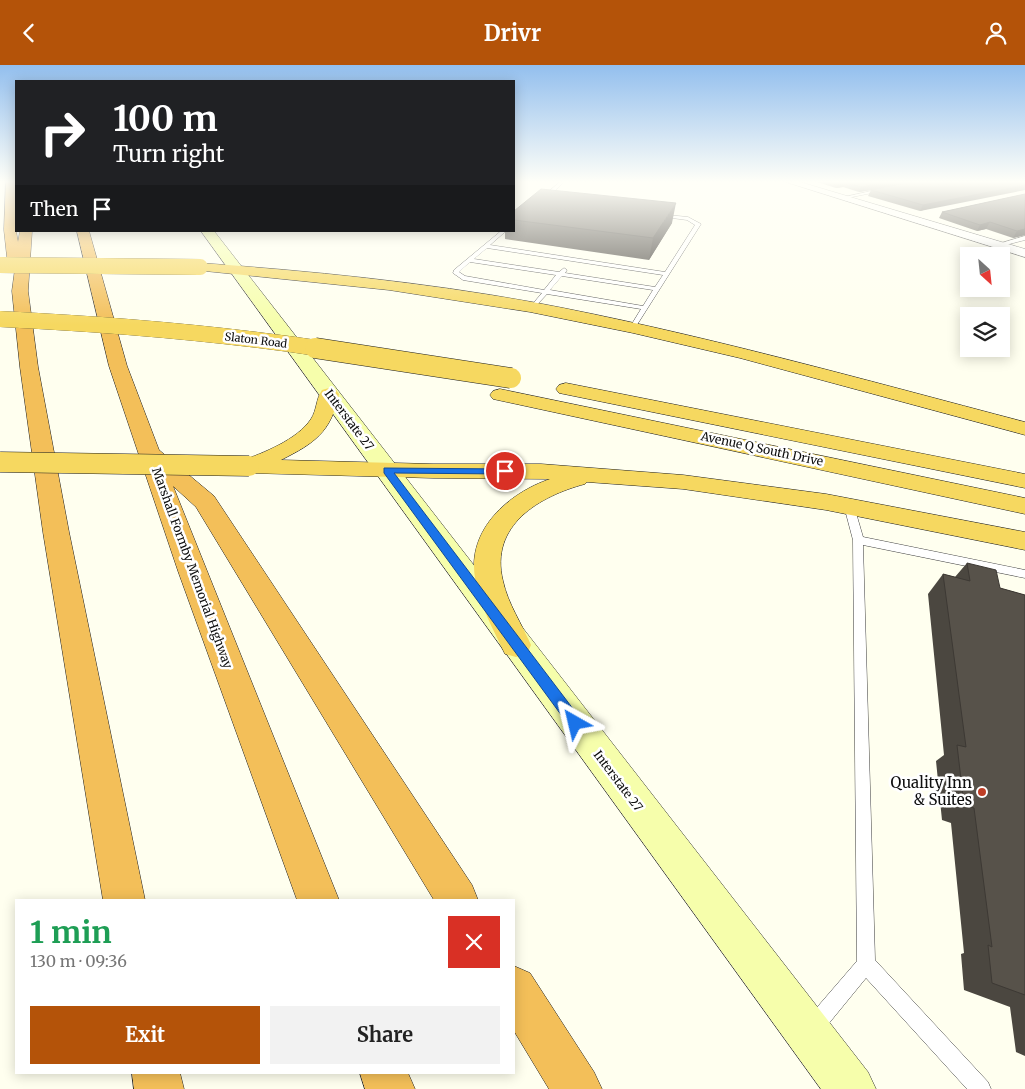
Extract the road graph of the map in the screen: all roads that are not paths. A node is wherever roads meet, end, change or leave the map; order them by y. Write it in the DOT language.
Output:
graph roads {
  1 [pos="10,230"];
  2 [pos="694,230"];
  3 [pos="948,230"];
  4 [pos="26,232"];
  5 [pos="83,232"];
  6 [pos="208,232"];
  7 [pos="503,232"];
  8 [pos="1025,238"];
  9 [pos="998,245"];
  10 [pos="486,246"];
  11 [pos="1025,253"];
  12 [pos="470,259"];
  13 [pos="574,259"];
  14 [pos="0,265"];
  15 [pos="236,270"];
  16 [pos="561,274"];
  17 [pos="666,274"];
  18 [pos="657,289"];
  19 [pos="20,291"];
  20 [pos="546,292"];
  21 [pos="533,307"];
  22 [pos="645,308"];
  23 [pos="0,319"];
  24 [pos="633,327"];
  25 [pos="0,334"];
  26 [pos="491,388"];
  27 [pos="330,394"];
  28 [pos="1025,429"];
  29 [pos="150,453"];
  30 [pos="0,462"];
  31 [pos="249,466"];
  32 [pos="387,471"];
  33 [pos="603,475"];
  34 [pos="1025,481"];
  35 [pos="1025,505"];
  36 [pos="848,507"];
  37 [pos="858,540"];
  38 [pos="1025,541"];
  39 [pos="1025,574"];
  40 [pos="516,645"];
  41 [pos="124,899"];
  42 [pos="318,899"];
  43 [pos="456,899"];
  44 [pos="866,964"];
  45 [pos="515,991"];
  46 [pos="808,1033"];
  47 [pos="156,1074"];
  48 [pos="384,1074"];
  49 [pos="159,1089"];
  50 [pos="390,1089"];
  51 [pos="577,1089"];
  52 [pos="851,1089"];
  53 [pos="981,1089"];
  1 -- 19 [label="highway"];
  2 -- 17 [label="lane"];
  3 -- 9 [label="street"];
  4 -- 19 [label="highway"];
  5 -- 29 [label="highway, Marshall Formby Memorial Highway"];
  6 -- 15 [label="main road, Interstate 27"];
  7 -- 10 [label="lane"];
  8 -- 9 [label="lane"];
  9 -- 11 [label="street"];
  10 -- 12 [label="lane"];
  10 -- 13 [label="lane"];
  12 -- 16 [label="lane"];
  12 -- 20 [label="lane"];
  13 -- 16 [label="lane"];
  13 -- 17 [label="lane"];
  14 -- 15 [label="highway, bridge"];
  15 -- 21 [label="highway"];
  15 -- 27 [label="main road, Interstate 27"];
  16 -- 18 [label="lane"];
  16 -- 20 [label="lane"];
  17 -- 18 [label="lane"];
  18 -- 22 [label="lane"];
  19 -- 41 [label="highway"];
  20 -- 21 [label="lane"];
  20 -- 22 [label="lane"];
  21 -- 24 [label="highway"];
  22 -- 24 [label="lane"];
  23 -- 26 [label="highway, Slaton Road, bridge"];
  24 -- 28 [label="highway"];
  25 -- 26 [label="highway, Slaton Road"];
  26 -- 34 [label="highway, Avenue Q South Drive"];
  26 -- 35 [label="highway, Avenue Q South Drive"];
  27 -- 31 [label="highway"];
  27 -- 32 [label="main road, Interstate 27"];
  29 -- 42 [label="highway, Marshall Formby Memorial Highway"];
  29 -- 43 [label="highway"];
  30 -- 31 [label="highway, bridge"];
  31 -- 32 [label="highway"];
  32 -- 33 [label="highway"];
  32 -- 40 [label="main road, Interstate 27"];
  33 -- 36 [label="highway"];
  33 -- 40 [label="highway"];
  36 -- 37 [label="lane"];
  36 -- 38 [label="highway"];
  37 -- 39 [label="lane"];
  37 -- 44 [label="lane"];
  40 -- 46 [label="main road, Interstate 27"];
  44 -- 46 [label="lane"];
  44 -- 53 [label="lane"];
  45 -- 51 [label="highway"];
  46 -- 52 [label="main road, Interstate 27"];
  47 -- 49 [label="highway"];
  48 -- 50 [label="highway"];
}
